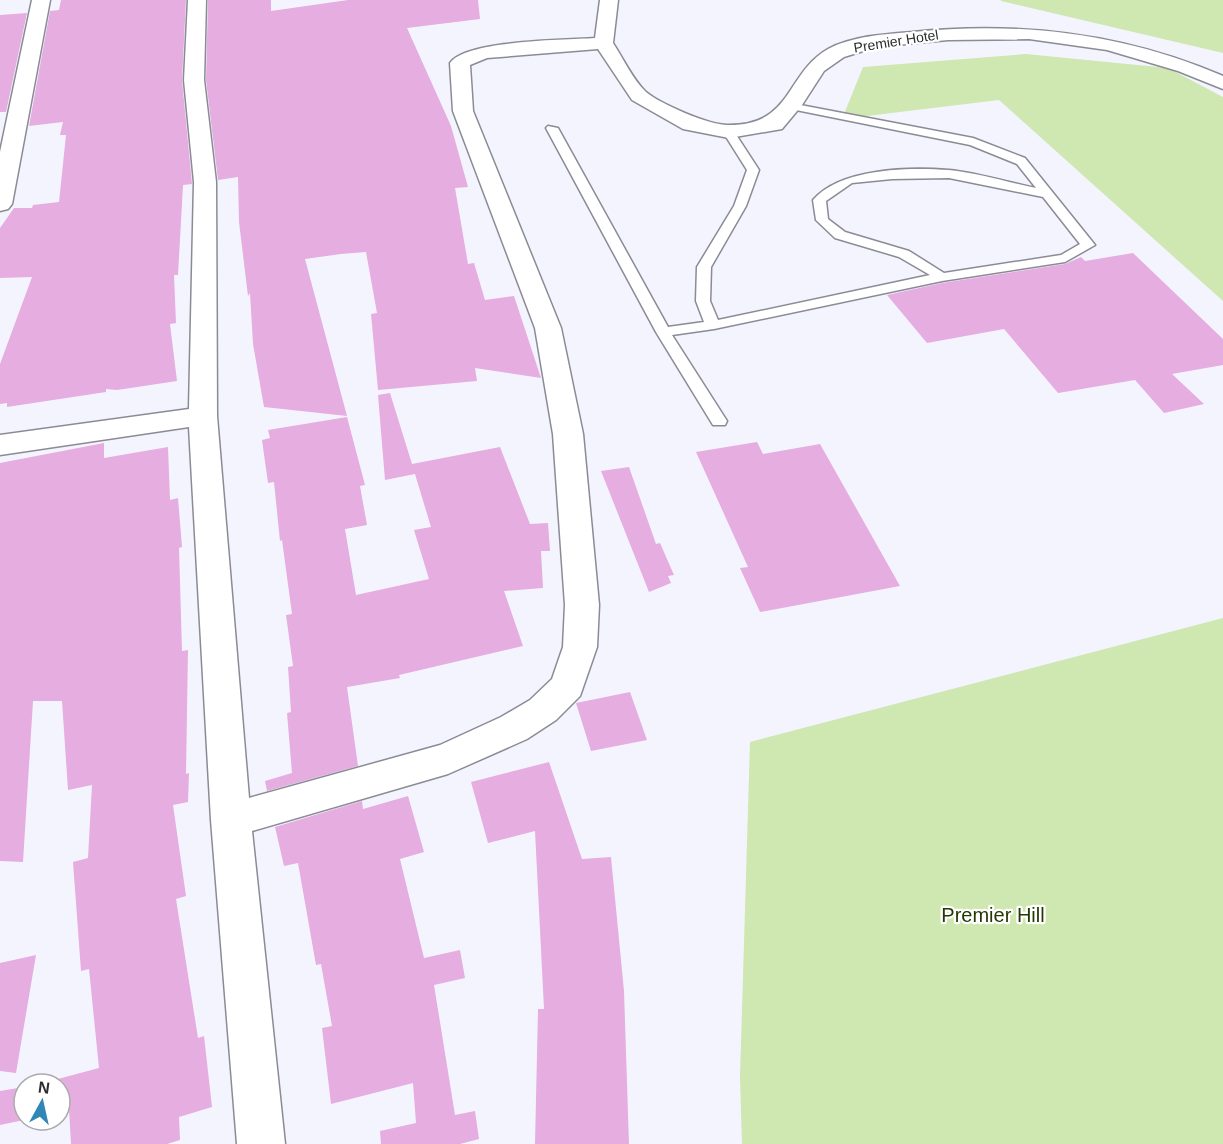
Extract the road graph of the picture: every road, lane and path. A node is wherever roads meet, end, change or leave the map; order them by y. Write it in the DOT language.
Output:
graph roads {
  1 [pos="41,0"];
  2 [pos="197,0"];
  3 [pos="609,0"];
  4 [pos="603,43"];
  5 [pos="1223,83"];
  6 [pos="790,106"];
  7 [pos="552,128"];
  8 [pos="729,132"];
  9 [pos="1049,194"];
  10 [pos="0,204"];
  11 [pos="942,277"];
  12 [pos="714,325"];
  13 [pos="663,332"];
  14 [pos="203,416"];
  15 [pos="719,421"];
  16 [pos="0,445"];
  17 [pos="231,820"];
  18 [pos="261,1144"];
  1 -- 10 [label="street"];
  2 -- 14 [label="street"];
  3 -- 4 [label="street"];
  4 -- 8 [label="street, Premier Hotel"];
  4 -- 17 [label="street"];
  5 -- 6 [label="street, Premier Hotel"];
  6 -- 8 [label="street, Premier Hotel"];
  6 -- 9 [label="lane"];
  7 -- 13 [label="lane"];
  8 -- 12 [label="lane"];
  9 -- 11 [label="lane"];
  9 -- 11 [label="lane"];
  11 -- 12 [label="lane"];
  12 -- 13 [label="lane"];
  13 -- 15 [label="lane"];
  14 -- 16 [label="street"];
  14 -- 17 [label="street"];
  17 -- 18 [label="street"];
}
